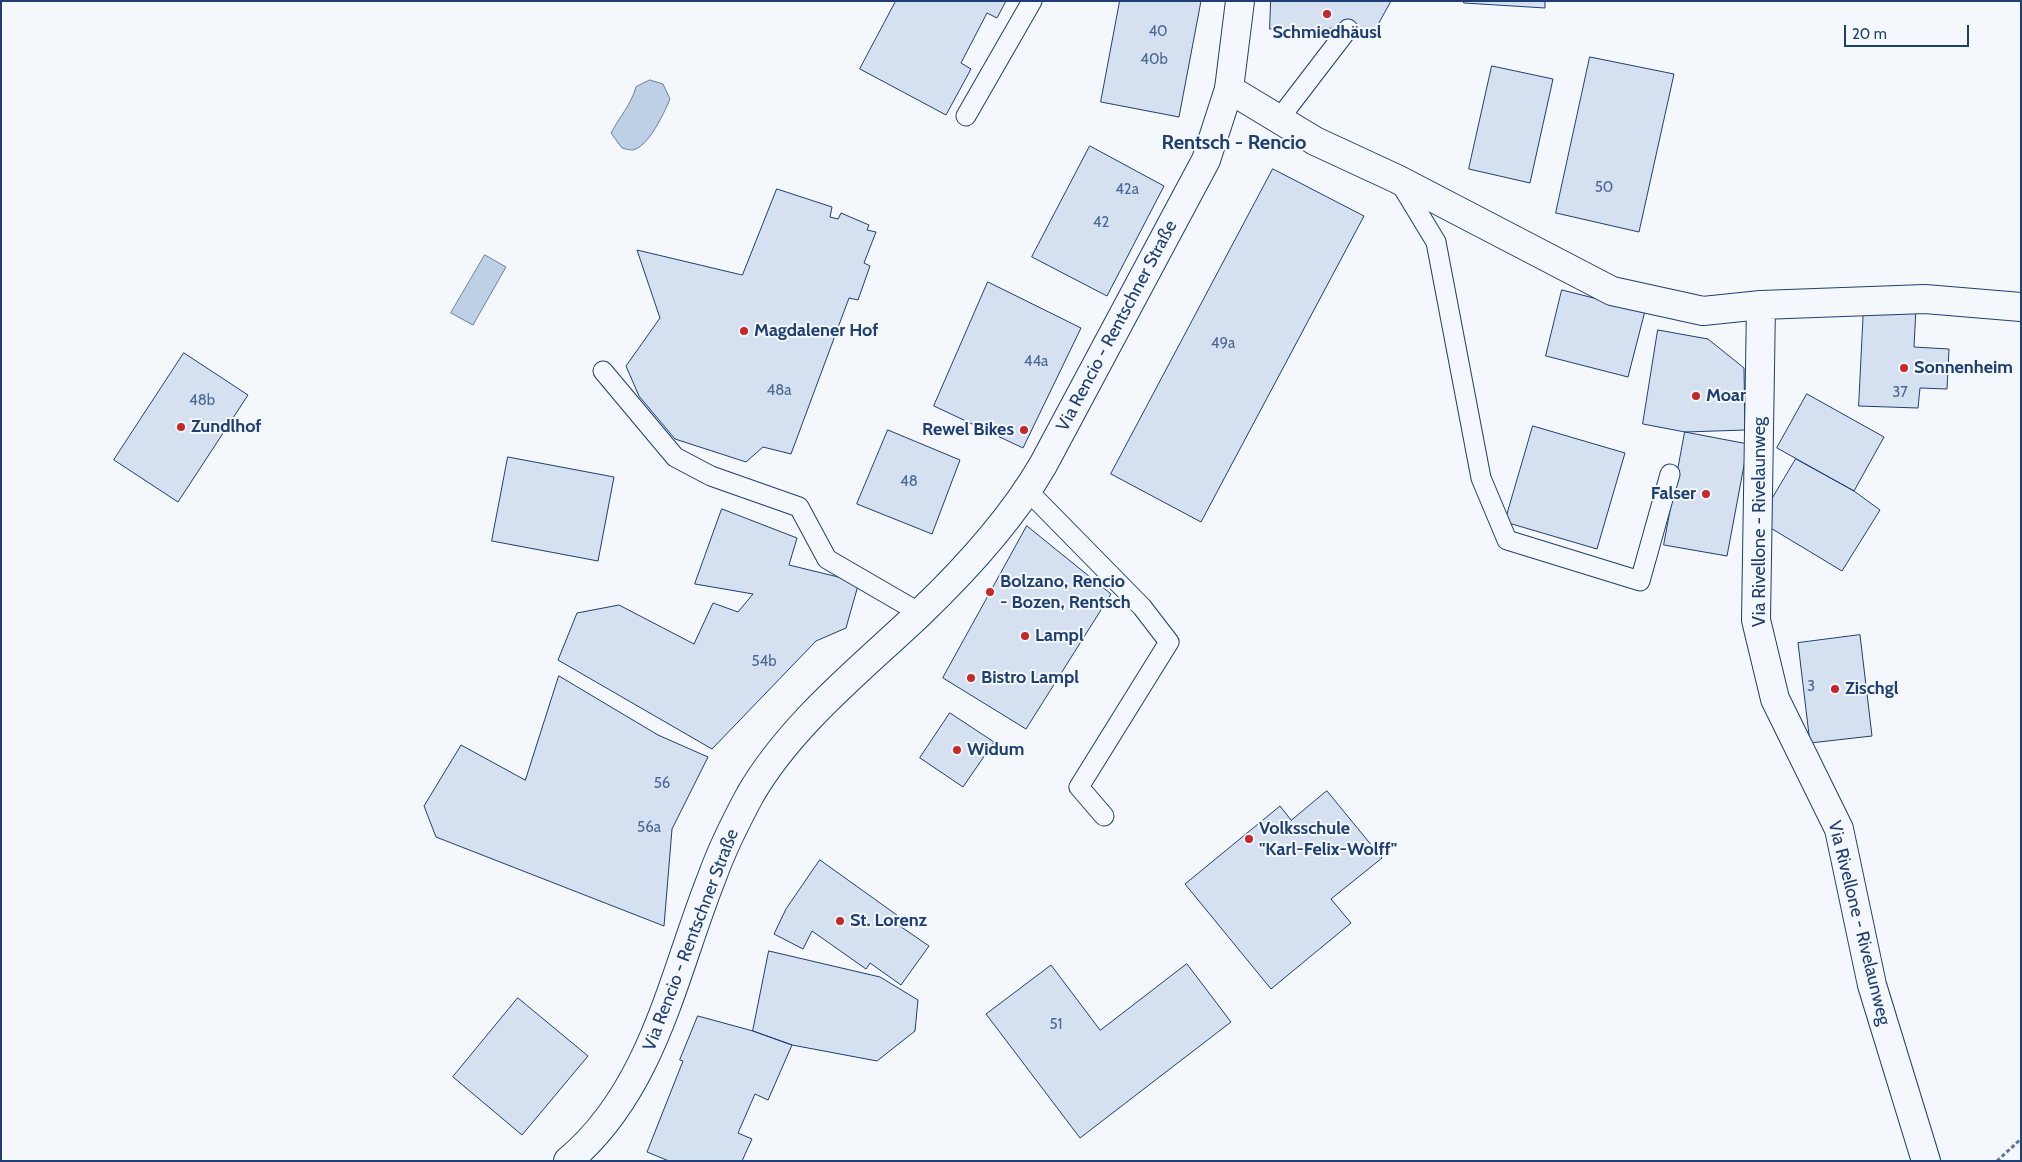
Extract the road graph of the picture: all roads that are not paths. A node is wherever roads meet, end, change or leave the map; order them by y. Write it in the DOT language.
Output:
graph roads {
  1 [pos="1032,1"];
  2 [pos="1240,1"];
  3 [pos="1348,29"];
  4 [pos="1230,89"];
  5 [pos="966,116"];
  6 [pos="1279,119"];
  7 [pos="1397,179"];
  8 [pos="1761,305"];
  9 [pos="2021,307"];
  10 [pos="603,371"];
  11 [pos="1670,474"];
  12 [pos="1028,491"];
  13 [pos="920,613"];
  14 [pos="1104,816"];
  15 [pos="568,1161"];
  16 [pos="1926,1161"];
  1 -- 5 [label="lane"];
  2 -- 4 [label="street, Via Rencio - Rentschner Straße"];
  3 -- 6 [label="lane"];
  4 -- 6 [label="street"];
  4 -- 12 [label="street, Via Rencio - Rentschner Straße"];
  6 -- 7 [label="street"];
  7 -- 8 [label="street"];
  7 -- 11 [label="lane"];
  8 -- 9 [label="street"];
  8 -- 16 [label="street, Via Rivellone - Rivelaunweg"];
  10 -- 13 [label="lane"];
  12 -- 13 [label="street, Via Rencio - Rentschner Straße"];
  12 -- 14 [label="lane"];
  13 -- 15 [label="street, Via Rencio - Rentschner Straße"];
}
